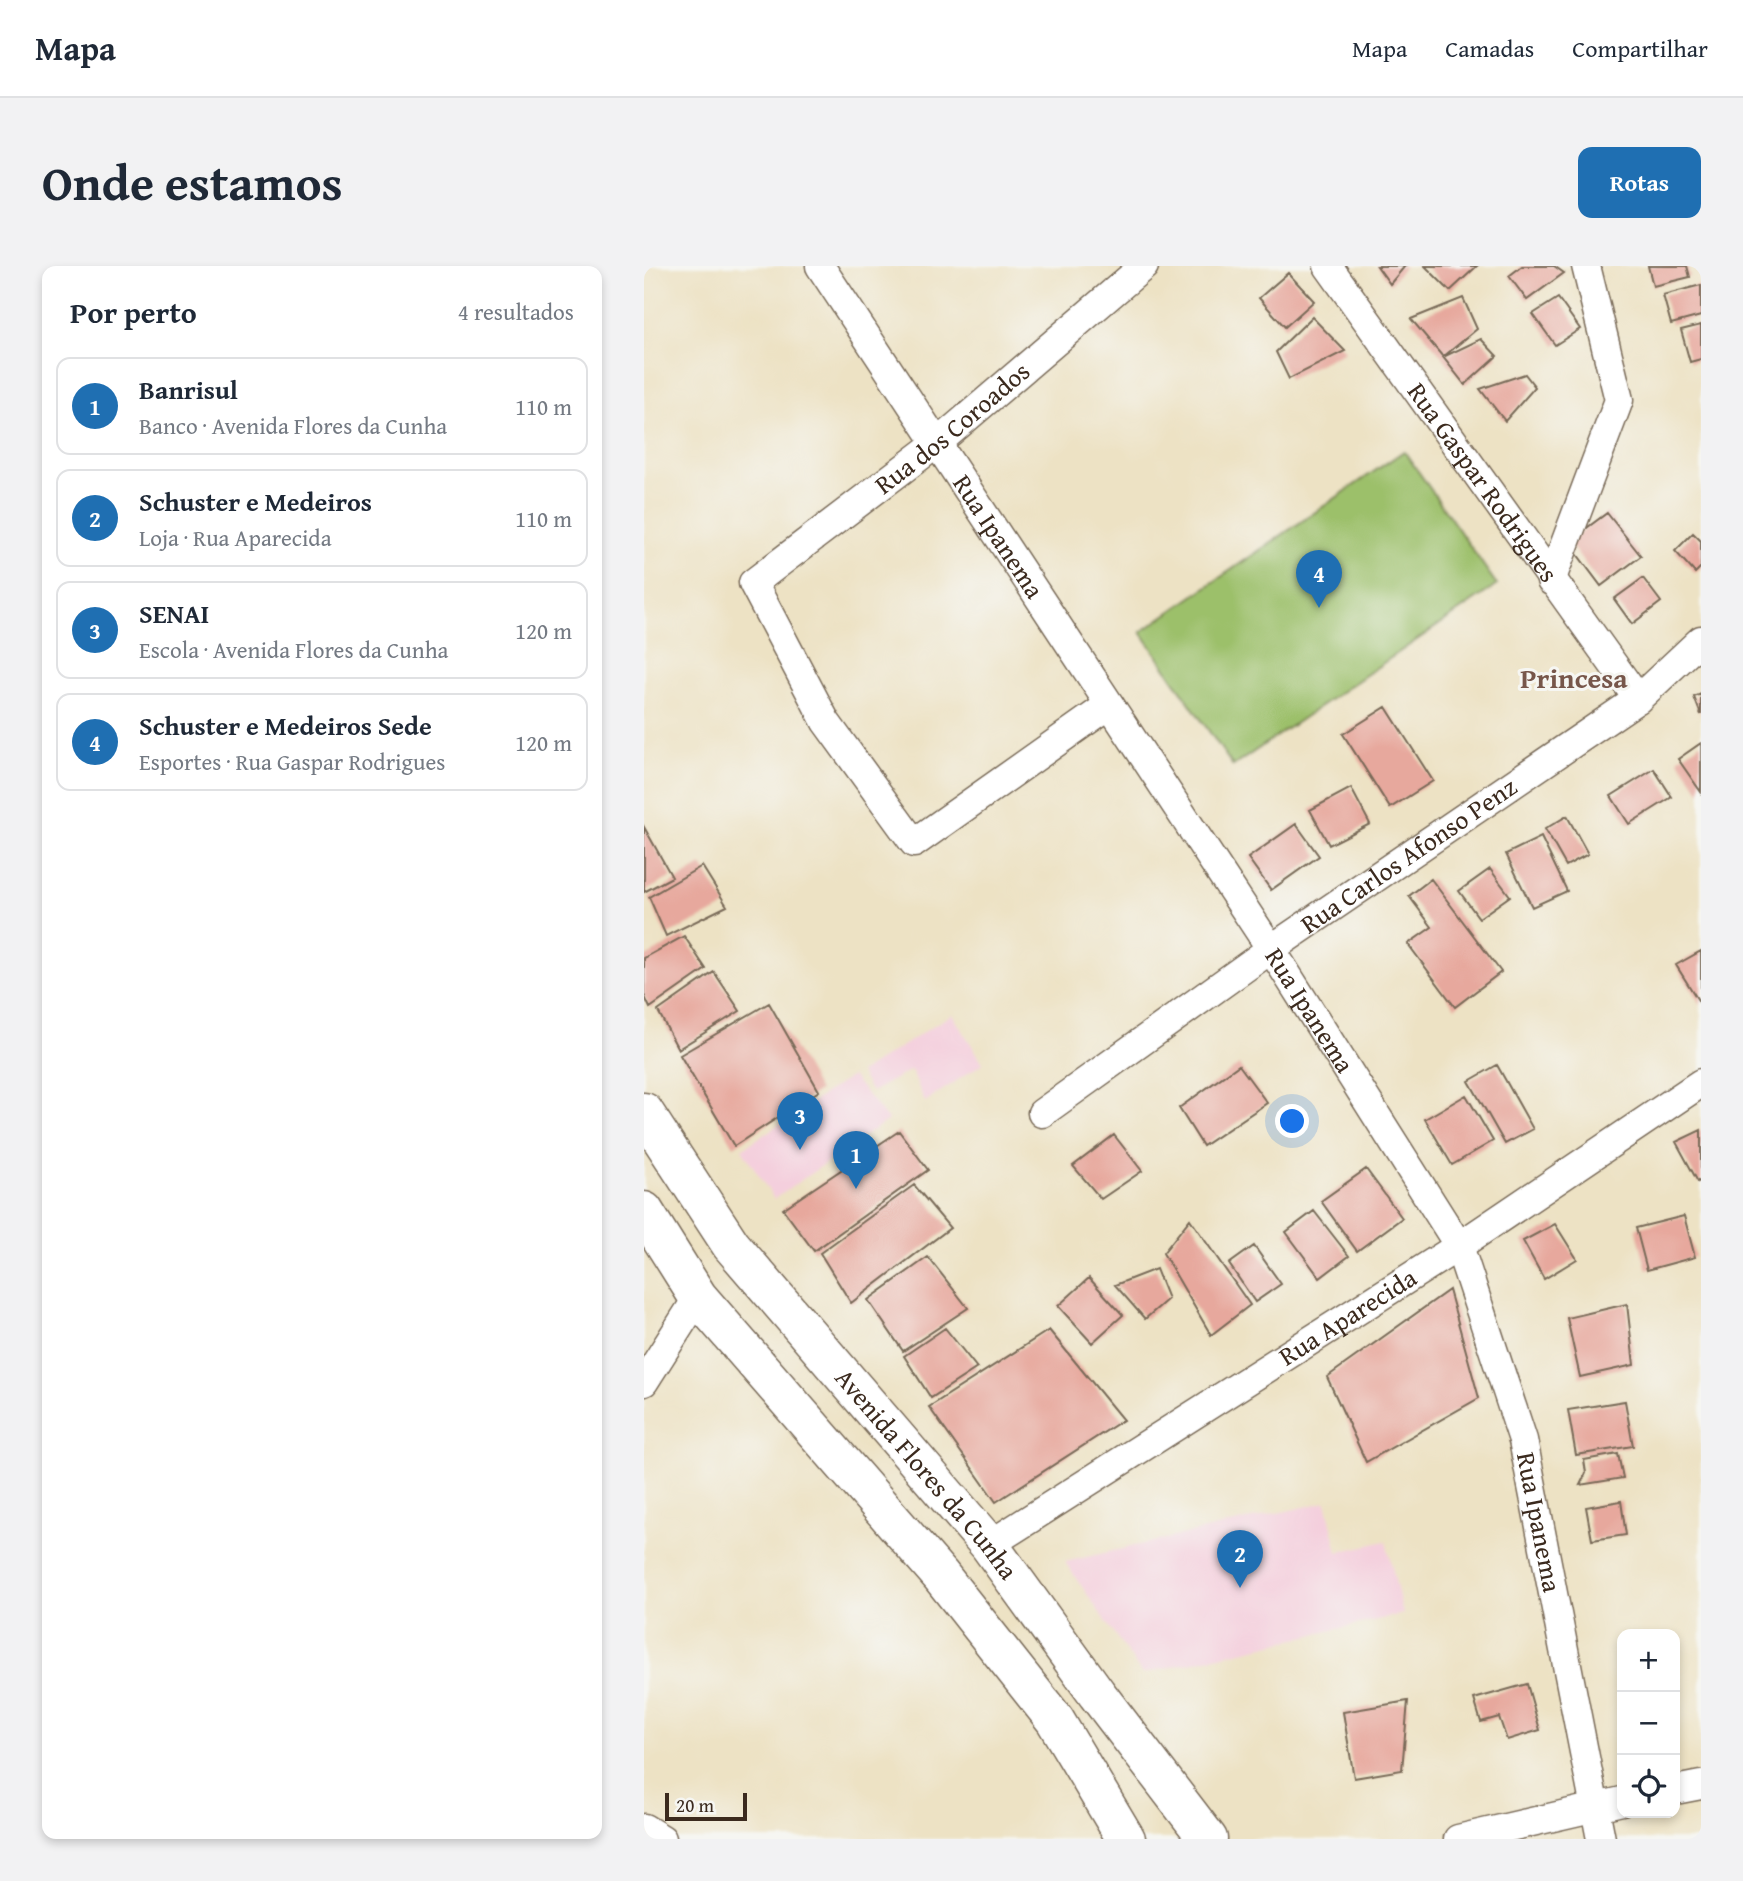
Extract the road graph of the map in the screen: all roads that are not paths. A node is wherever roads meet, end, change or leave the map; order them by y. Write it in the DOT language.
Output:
graph roads {
  1 [pos="820,266"];
  2 [pos="1144,266"];
  3 [pos="1328,266"];
  4 [pos="1586,266"];
  5 [pos="936,444"];
  6 [pos="1551,581"];
  7 [pos="1701,639"];
  8 [pos="1638,699"];
  9 [pos="1109,705"];
  10 [pos="1271,949"];
  11 [pos="1701,1083"];
  12 [pos="644,1112"];
  13 [pos="1042,1112"];
  14 [pos="644,1211"];
  15 [pos="1460,1246"];
  16 [pos="698,1297"];
  17 [pos="653,1349"];
  18 [pos="644,1382"];
  19 [pos="989,1545"];
  20 [pos="1701,1785"];
  21 [pos="1680,1789"];
  22 [pos="1617,1802"];
  23 [pos="1595,1807"];
  24 [pos="644,1828"];
  25 [pos="662,1839"];
  26 [pos="1126,1839"];
  27 [pos="1208,1839"];
  28 [pos="1458,1839"];
  29 [pos="1601,1839"];
  1 -- 5 [label="street, Rua Ipanema"];
  2 -- 5 [label="street, Rua dos Coroados"];
  3 -- 6 [label="street, Rua Gaspar Rodrigues"];
  4 -- 6 [label="street"];
  5 -- 9 [label="street, Rua Ipanema"];
  5 -- 9 [label="street, Rua dos Coroados"];
  6 -- 8 [label="street, Rua Gaspar Rodrigues"];
  7 -- 8 [label="street, Rua Carlos Afonso Penz"];
  8 -- 10 [label="street, Rua Carlos Afonso Penz"];
  9 -- 10 [label="street, Rua Ipanema"];
  10 -- 13 [label="street, Rua Carlos Afonso Penz"];
  10 -- 15 [label="street, Rua Ipanema"];
  11 -- 15 [label="street, Rua Aparecida"];
  12 -- 19 [label="main road, Avenida Flores da Cunha"];
  14 -- 16 [label="main road, Avenida Flores da Cunha"];
  15 -- 19 [label="street, Rua Aparecida"];
  15 -- 23 [label="street, Rua Ipanema"];
  16 -- 17 [label="street"];
  16 -- 26 [label="main road, Avenida Flores da Cunha"];
  17 -- 18 [label="street"];
  19 -- 27 [label="main road, Avenida Flores da Cunha"];
  20 -- 21 [label="street"];
  22 -- 23 [label="street"];
  23 -- 28 [label="street"];
  23 -- 29 [label="street, Rua Ipanema"];
  24 -- 25 [label="street"];
}
